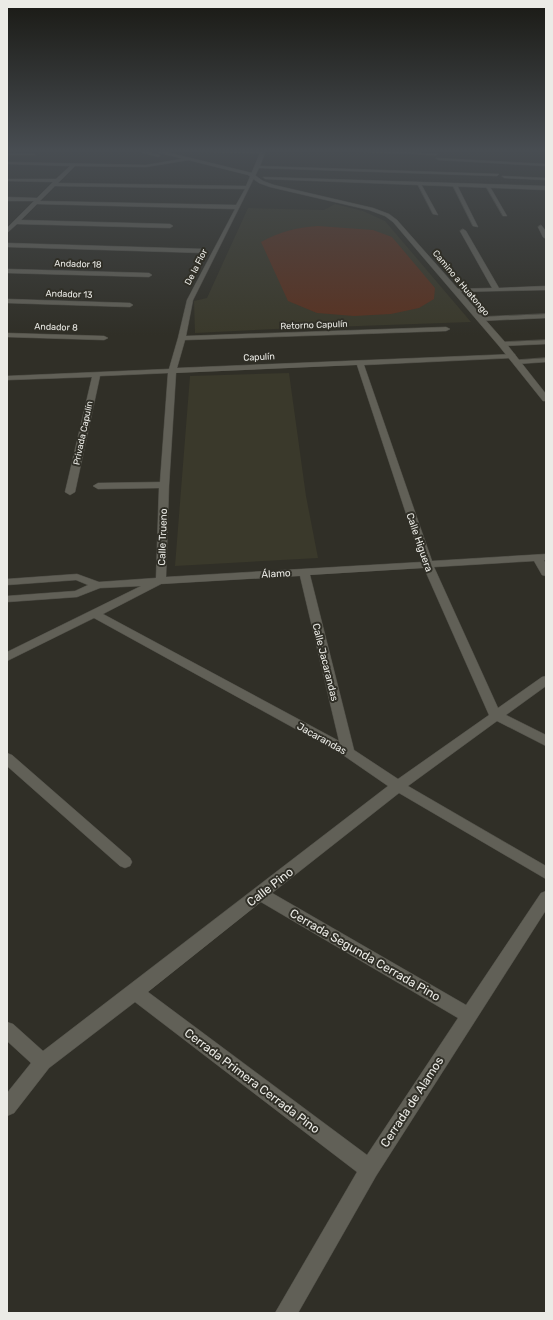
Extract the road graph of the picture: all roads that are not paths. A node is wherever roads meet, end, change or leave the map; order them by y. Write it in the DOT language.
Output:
graph roads {
  1 [pos="26,212"];
  2 [pos="235,212"];
  3 [pos="376,212"];
  4 [pos="468,212"];
  5 [pos="503,212"];
  6 [pos="505,215"];
  7 [pos="7,219"];
  8 [pos="17,221"];
  9 [pos="170,226"];
  10 [pos="476,226"];
  11 [pos="541,227"];
  12 [pos="463,230"];
  13 [pos="7,231"];
  14 [pos="546,237"];
  15 [pos="7,245"];
  16 [pos="204,251"];
  17 [pos="7,271"];
  18 [pos="149,275"];
  19 [pos="546,288"];
  20 [pos="497,290"];
  21 [pos="456,291"];
  22 [pos="7,301"];
  23 [pos="130,305"];
  24 [pos="546,316"];
  25 [pos="479,319"];
  26 [pos="446,329"];
  27 [pos="7,335"];
  28 [pos="104,338"];
  29 [pos="182,338"];
  30 [pos="546,342"];
  31 [pos="502,344"];
  32 [pos="514,359"];
  33 [pos="546,360"];
  34 [pos="360,363"];
  35 [pos="172,371"];
  36 [pos="96,374"];
  37 [pos="7,378"];
  38 [pos="546,399"];
  39 [pos="164,485"];
  40 [pos="98,486"];
  41 [pos="70,492"];
  42 [pos="542,557"];
  43 [pos="428,565"];
  44 [pos="304,571"];
  45 [pos="546,573"];
  46 [pos="161,580"];
  47 [pos="7,582"];
  48 [pos="98,585"];
  49 [pos="7,599"];
  50 [pos="93,613"];
  51 [pos="7,657"];
  52 [pos="546,680"];
  53 [pos="495,715"];
  54 [pos="546,741"];
  55 [pos="348,752"];
  56 [pos="7,758"];
  57 [pos="398,786"];
  58 [pos="125,862"];
  59 [pos="546,873"];
  60 [pos="261,894"];
  61 [pos="546,898"];
  62 [pos="135,992"];
  63 [pos="468,1015"];
  64 [pos="7,1030"];
  65 [pos="43,1062"];
  66 [pos="7,1108"];
  67 [pos="369,1169"];
  68 [pos="286,1313"];
  1 -- 8 [label="street"];
  2 -- 29 [label="street, De la Flor"];
  3 -- 21 [label="street, Camino a Huatongo"];
  4 -- 10 [label="street"];
  5 -- 6 [label="street"];
  7 -- 8 [label="street"];
  8 -- 9 [label="street"];
  8 -- 13 [label="street"];
  11 -- 14 [label="street"];
  12 -- 20 [label="street"];
  15 -- 16 [label="street"];
  17 -- 18 [label="street, Andador 18"];
  19 -- 20 [label="street"];
  20 -- 21 [label="street"];
  21 -- 25 [label="street, Camino a Huatongo"];
  22 -- 23 [label="street, Andador 13"];
  24 -- 25 [label="street"];
  25 -- 31 [label="street, Camino a Huatongo"];
  26 -- 29 [label="street, Retorno Capulín"];
  27 -- 28 [label="street, Andador 8"];
  29 -- 35 [label="street, De la Flor"];
  30 -- 31 [label="street"];
  31 -- 32 [label="street, Camino a Huatongo"];
  32 -- 33 [label="street, Capulín"];
  32 -- 34 [label="street, Capulín"];
  32 -- 38 [label="street, Camino a Huatongo"];
  34 -- 35 [label="street, Capulín"];
  34 -- 43 [label="street, Calle Higuera"];
  35 -- 36 [label="street, Capulín"];
  35 -- 39 [label="street, Calle Trueno"];
  36 -- 37 [label="street, Capulín"];
  36 -- 41 [label="street, Privada Capulín"];
  39 -- 40 [label="street"];
  39 -- 46 [label="street, Calle Trueno"];
  42 -- 43 [label="street, Álamo"];
  42 -- 45 [label="street"];
  43 -- 44 [label="street, Álamo"];
  43 -- 53 [label="street, Calle Higuera"];
  44 -- 46 [label="street, Álamo"];
  44 -- 55 [label="street, Calle Jacarandas"];
  46 -- 48 [label="street, Álamo"];
  46 -- 50 [label="street, Calle Trueno"];
  47 -- 48 [label="street, Álamo"];
  48 -- 49 [label="street"];
  50 -- 51 [label="street, Calle Trueno"];
  50 -- 55 [label="street, Jacarandas"];
  52 -- 53 [label="street, Calle Pino"];
  53 -- 54 [label="street"];
  53 -- 57 [label="street, Calle Pino"];
  55 -- 57 [label="street, Jacarandas"];
  56 -- 58 [label="street"];
  57 -- 59 [label="street, Jacarandas"];
  57 -- 60 [label="street, Calle Pino"];
  60 -- 62 [label="street, Calle Pino"];
  60 -- 63 [label="street, Cerrada Segunda Cerrada Pino"];
  61 -- 63 [label="street, Cerrada de Alamos"];
  62 -- 65 [label="street, Calle Pino"];
  62 -- 67 [label="street, Cerrada Primera Cerrada Pino"];
  63 -- 67 [label="street, Cerrada de Alamos"];
  64 -- 65 [label="street"];
  65 -- 66 [label="street, Calle Pino"];
  67 -- 68 [label="street, Cerrada de Alamos"];
}
